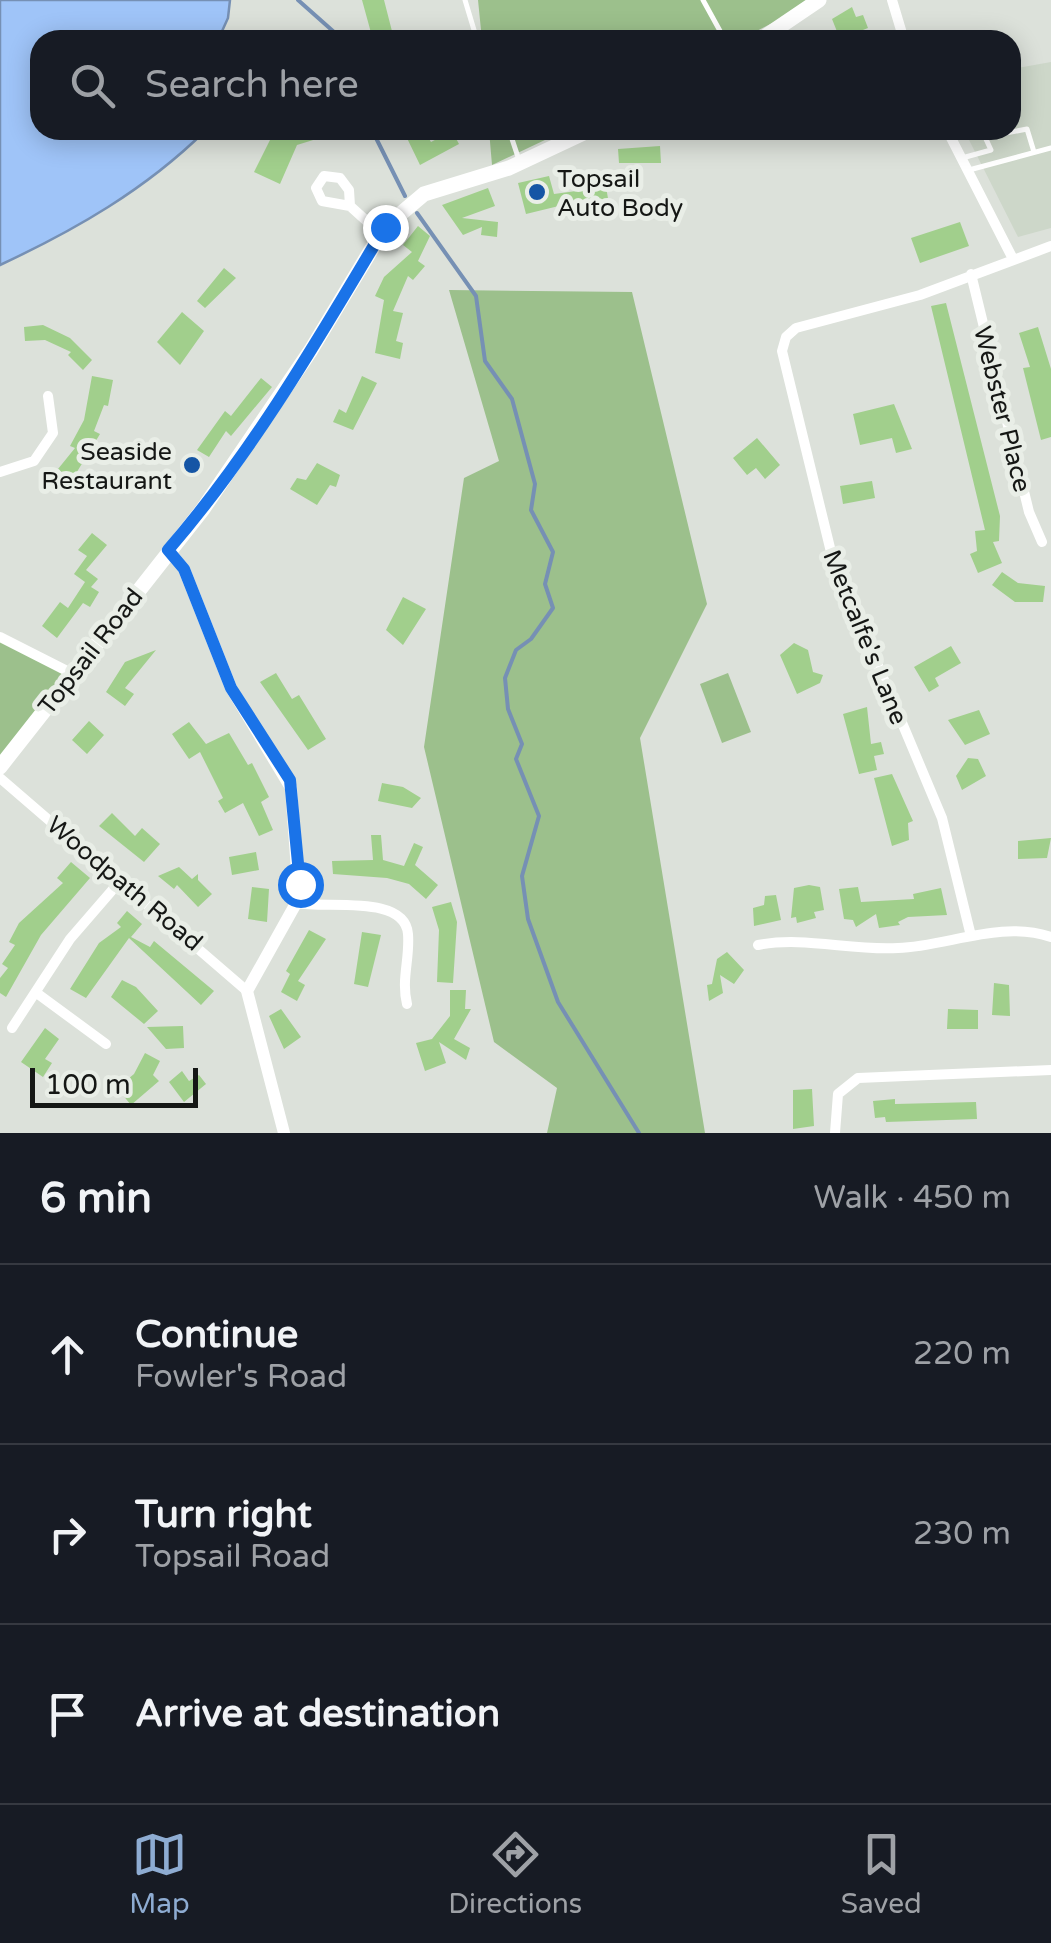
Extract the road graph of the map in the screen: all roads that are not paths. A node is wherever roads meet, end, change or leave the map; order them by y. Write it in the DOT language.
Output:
graph roads {
  1 [pos="465,0"];
  2 [pos="703,0"];
  3 [pos="820,0"];
  4 [pos="892,0"];
  5 [pos="474,30"];
  6 [pos="719,30"];
  7 [pos="775,30"];
  8 [pos="901,30"];
  9 [pos="1021,130"];
  10 [pos="512,140"];
  11 [pos="568,140"];
  12 [pos="952,140"];
  13 [pos="986,140"];
  14 [pos="1051,148"];
  15 [pos="1034,152"];
  16 [pos="962,158"];
  17 [pos="520,162"];
  18 [pos="969,170"];
  19 [pos="350,206"];
  20 [pos="382,234"];
  21 [pos="1051,246"];
  22 [pos="1012,257"];
  23 [pos="971,274"];
  24 [pos="48,396"];
  25 [pos="0,472"];
  26 [pos="1042,542"];
  27 [pos="168,550"];
  28 [pos="0,637"];
  29 [pos="73,674"];
  30 [pos="0,767"];
  31 [pos="0,778"];
  32 [pos="121,880"];
  33 [pos="297,904"];
  34 [pos="971,936"];
  35 [pos="1051,937"];
  36 [pos="758,945"];
  37 [pos="247,991"];
  38 [pos="38,994"];
  39 [pos="407,1004"];
  40 [pos="12,1028"];
  41 [pos="106,1044"];
  42 [pos="1051,1070"];
  43 [pos="284,1133"];
  44 [pos="835,1133"];
  1 -- 5 [label="lane"];
  2 -- 6 [label="lane"];
  3 -- 7 [label="main road"];
  4 -- 8 [label="street"];
  9 -- 15 [label="lane"];
  10 -- 17 [label="lane"];
  11 -- 17 [label="main road, Topsail Road"];
  12 -- 16 [label="street"];
  13 -- 16 [label="lane"];
  14 -- 15 [label="lane"];
  15 -- 18 [label="lane"];
  16 -- 18 [label="street"];
  17 -- 20 [label="main road, Topsail Road"];
  18 -- 22 [label="street"];
  19 -- 20 [label="street"];
  20 -- 27 [label="main road, Topsail Road"];
  21 -- 22 [label="street"];
  22 -- 23 [label="street"];
  23 -- 26 [label="street, Webster Place"];
  23 -- 34 [label="street, Metcalfe's Lane"];
  24 -- 25 [label="street"];
  27 -- 29 [label="main road, Topsail Road"];
  27 -- 33 [label="street"];
  28 -- 29 [label="street"];
  29 -- 30 [label="main road, Topsail Road"];
  31 -- 32 [label="street, Woodpath Road"];
  32 -- 37 [label="street, Woodpath Road"];
  32 -- 38 [label="street"];
  33 -- 37 [label="street"];
  33 -- 39 [label="street"];
  34 -- 35 [label="street"];
  34 -- 36 [label="street"];
  37 -- 43 [label="street"];
  38 -- 40 [label="street"];
  38 -- 41 [label="street"];
  42 -- 44 [label="street"];
}
